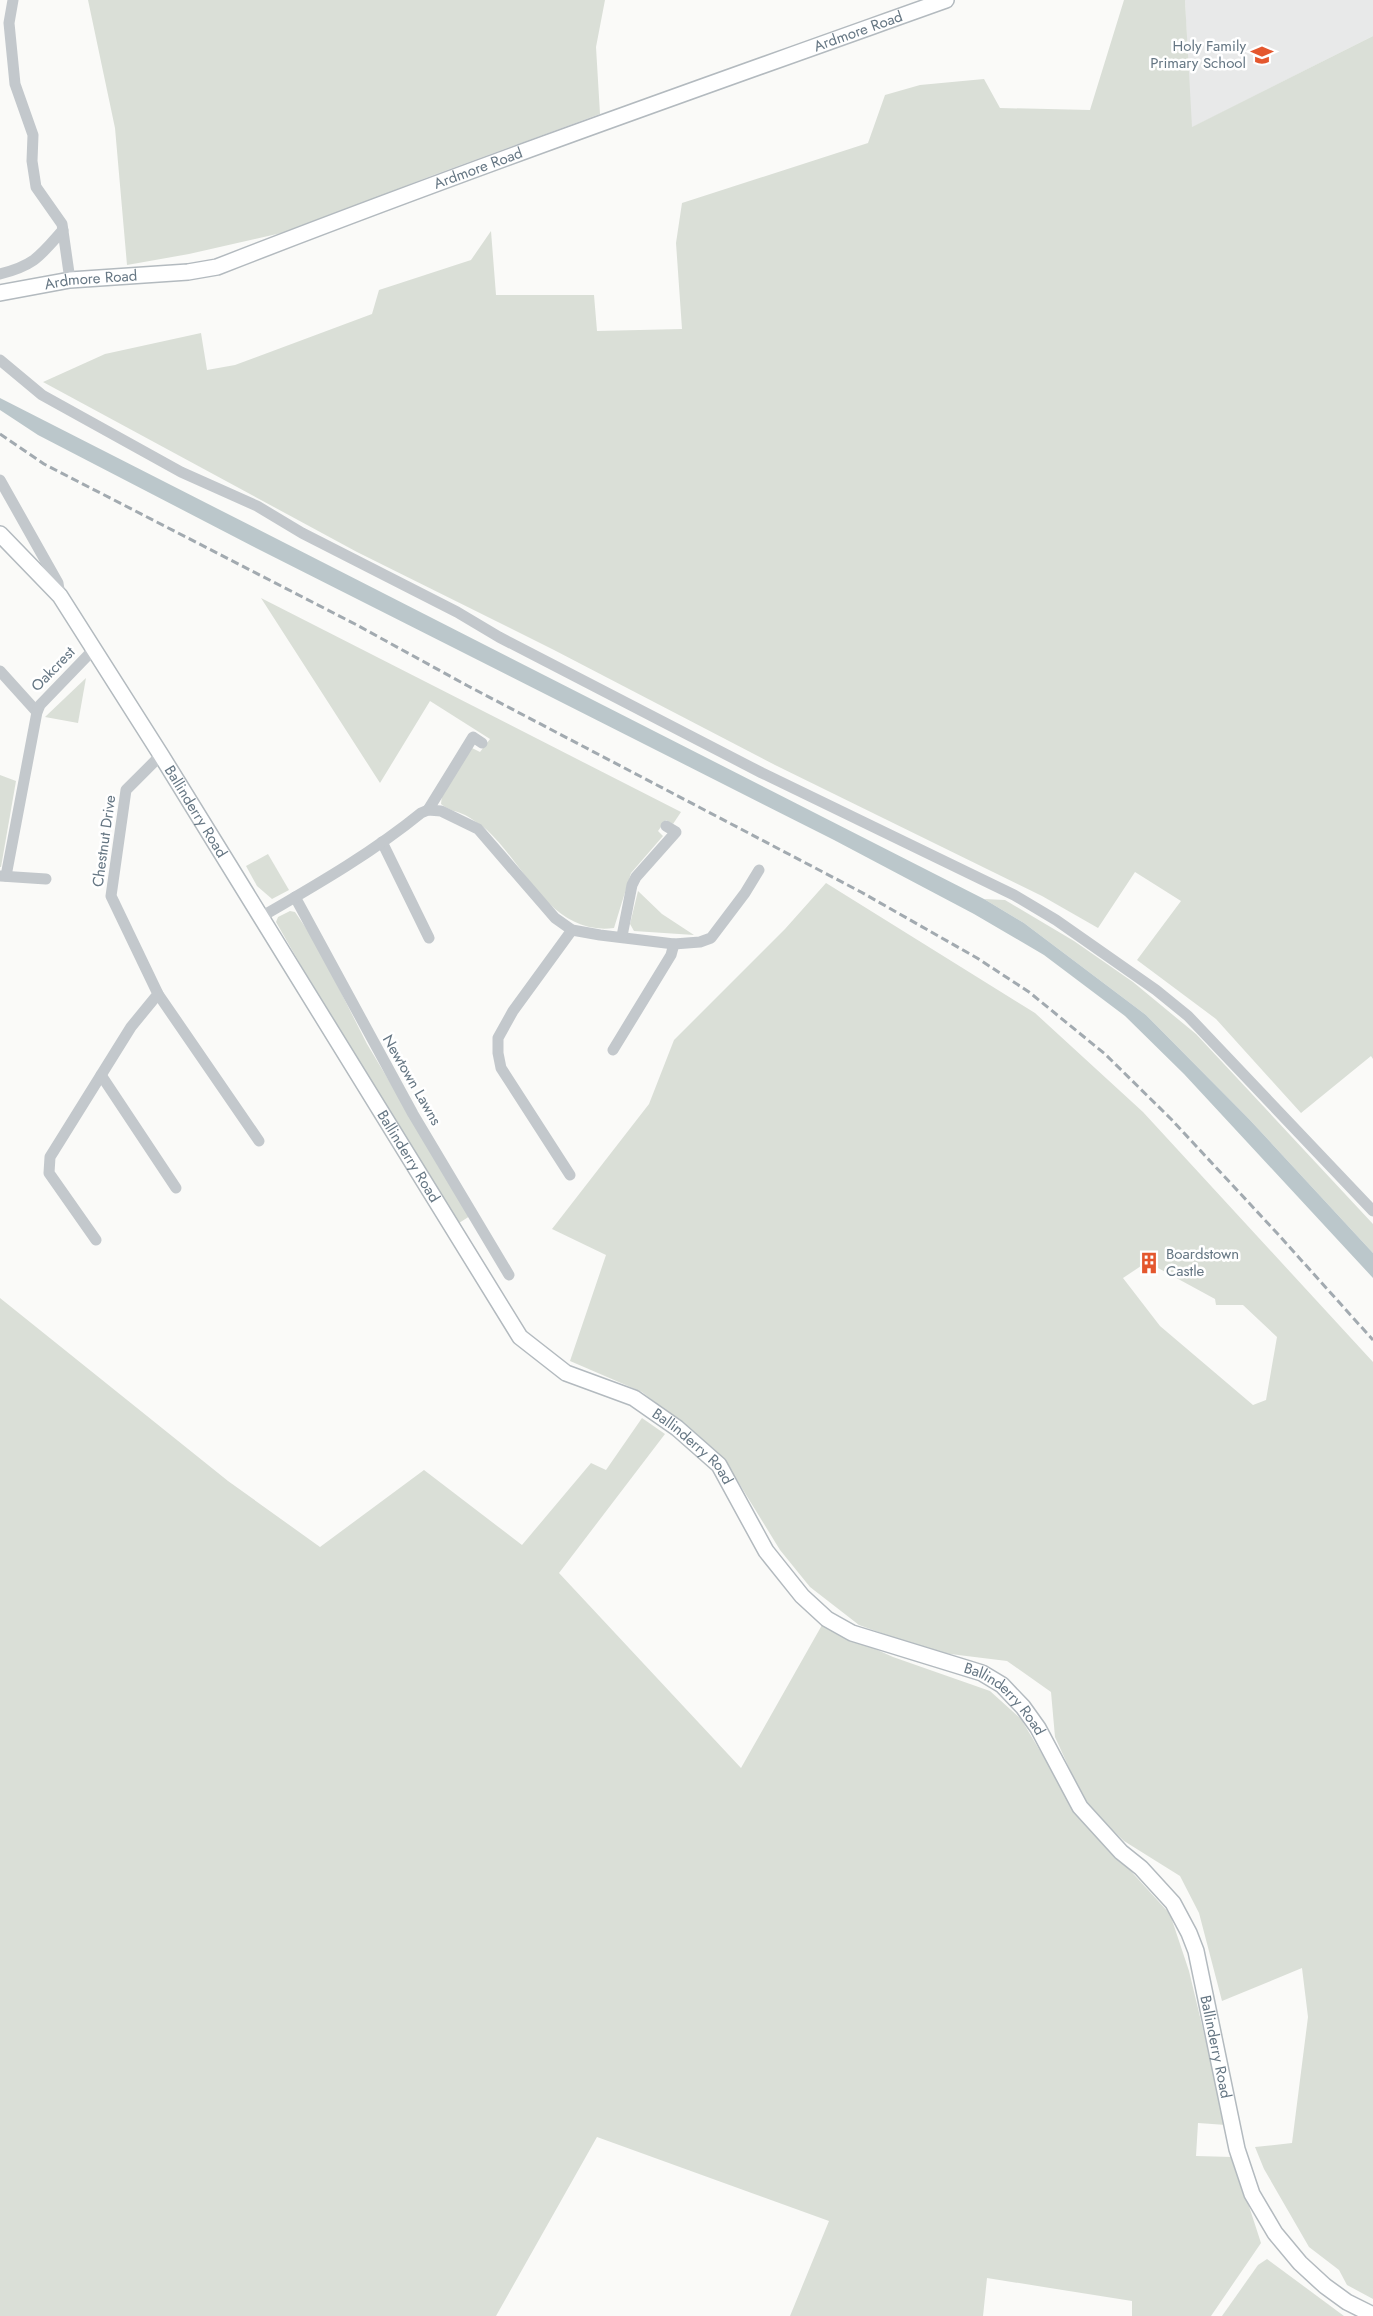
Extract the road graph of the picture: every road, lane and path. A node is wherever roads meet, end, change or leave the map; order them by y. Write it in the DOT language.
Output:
graph roads {
  1 [pos="13,0"];
  2 [pos="946,0"];
  3 [pos="63,230"];
  4 [pos="0,274"];
  5 [pos="70,280"];
  6 [pos="0,293"];
  7 [pos="0,360"];
  8 [pos="0,480"];
  9 [pos="0,534"];
  10 [pos="60,596"];
  11 [pos="94,649"];
  12 [pos="0,671"];
  13 [pos="37,712"];
  14 [pos="482,743"];
  15 [pos="161,755"];
  16 [pos="428,810"];
  17 [pos="666,826"];
  18 [pos="382,842"];
  19 [pos="759,870"];
  20 [pos="3,876"];
  21 [pos="46,879"];
  22 [pos="295,897"];
  23 [pos="261,917"];
  24 [pos="572,930"];
  25 [pos="622,936"];
  26 [pos="429,938"];
  27 [pos="674,944"];
  28 [pos="158,994"];
  29 [pos="613,1050"];
  30 [pos="101,1075"];
  31 [pos="259,1141"];
  32 [pos="570,1175"];
  33 [pos="176,1188"];
  34 [pos="1373,1211"];
  35 [pos="96,1240"];
  36 [pos="509,1275"];
  37 [pos="1373,2315"];
  1 -- 3 [label="street"];
  2 -- 5 [label="street, Ardmore Road"];
  3 -- 4 [label="street"];
  3 -- 5 [label="street"];
  5 -- 6 [label="street, Ardmore Road"];
  7 -- 34 [label="street"];
  8 -- 10 [label="street"];
  9 -- 10 [label="street, Ballinderry Road"];
  10 -- 11 [label="street, Ballinderry Road"];
  11 -- 13 [label="street, Oakcrest"];
  11 -- 15 [label="street, Ballinderry Road"];
  12 -- 13 [label="street, Oakcrest"];
  13 -- 20 [label="street, Oakcrest"];
  14 -- 16 [label="street"];
  15 -- 23 [label="street, Ballinderry Road"];
  15 -- 28 [label="street, Chestnut Drive"];
  16 -- 18 [label="street"];
  16 -- 24 [label="street"];
  17 -- 25 [label="street"];
  18 -- 22 [label="street"];
  18 -- 26 [label="street"];
  19 -- 27 [label="street"];
  20 -- 21 [label="street, Oakcrest"];
  22 -- 23 [label="street"];
  22 -- 36 [label="street, Newtown Lawns"];
  23 -- 37 [label="street, Ballinderry Road"];
  24 -- 25 [label="street"];
  24 -- 32 [label="street"];
  25 -- 27 [label="street"];
  27 -- 29 [label="street"];
  28 -- 30 [label="street"];
  28 -- 31 [label="street, Chestnut Drive"];
  30 -- 33 [label="street"];
  30 -- 35 [label="street"];
}
